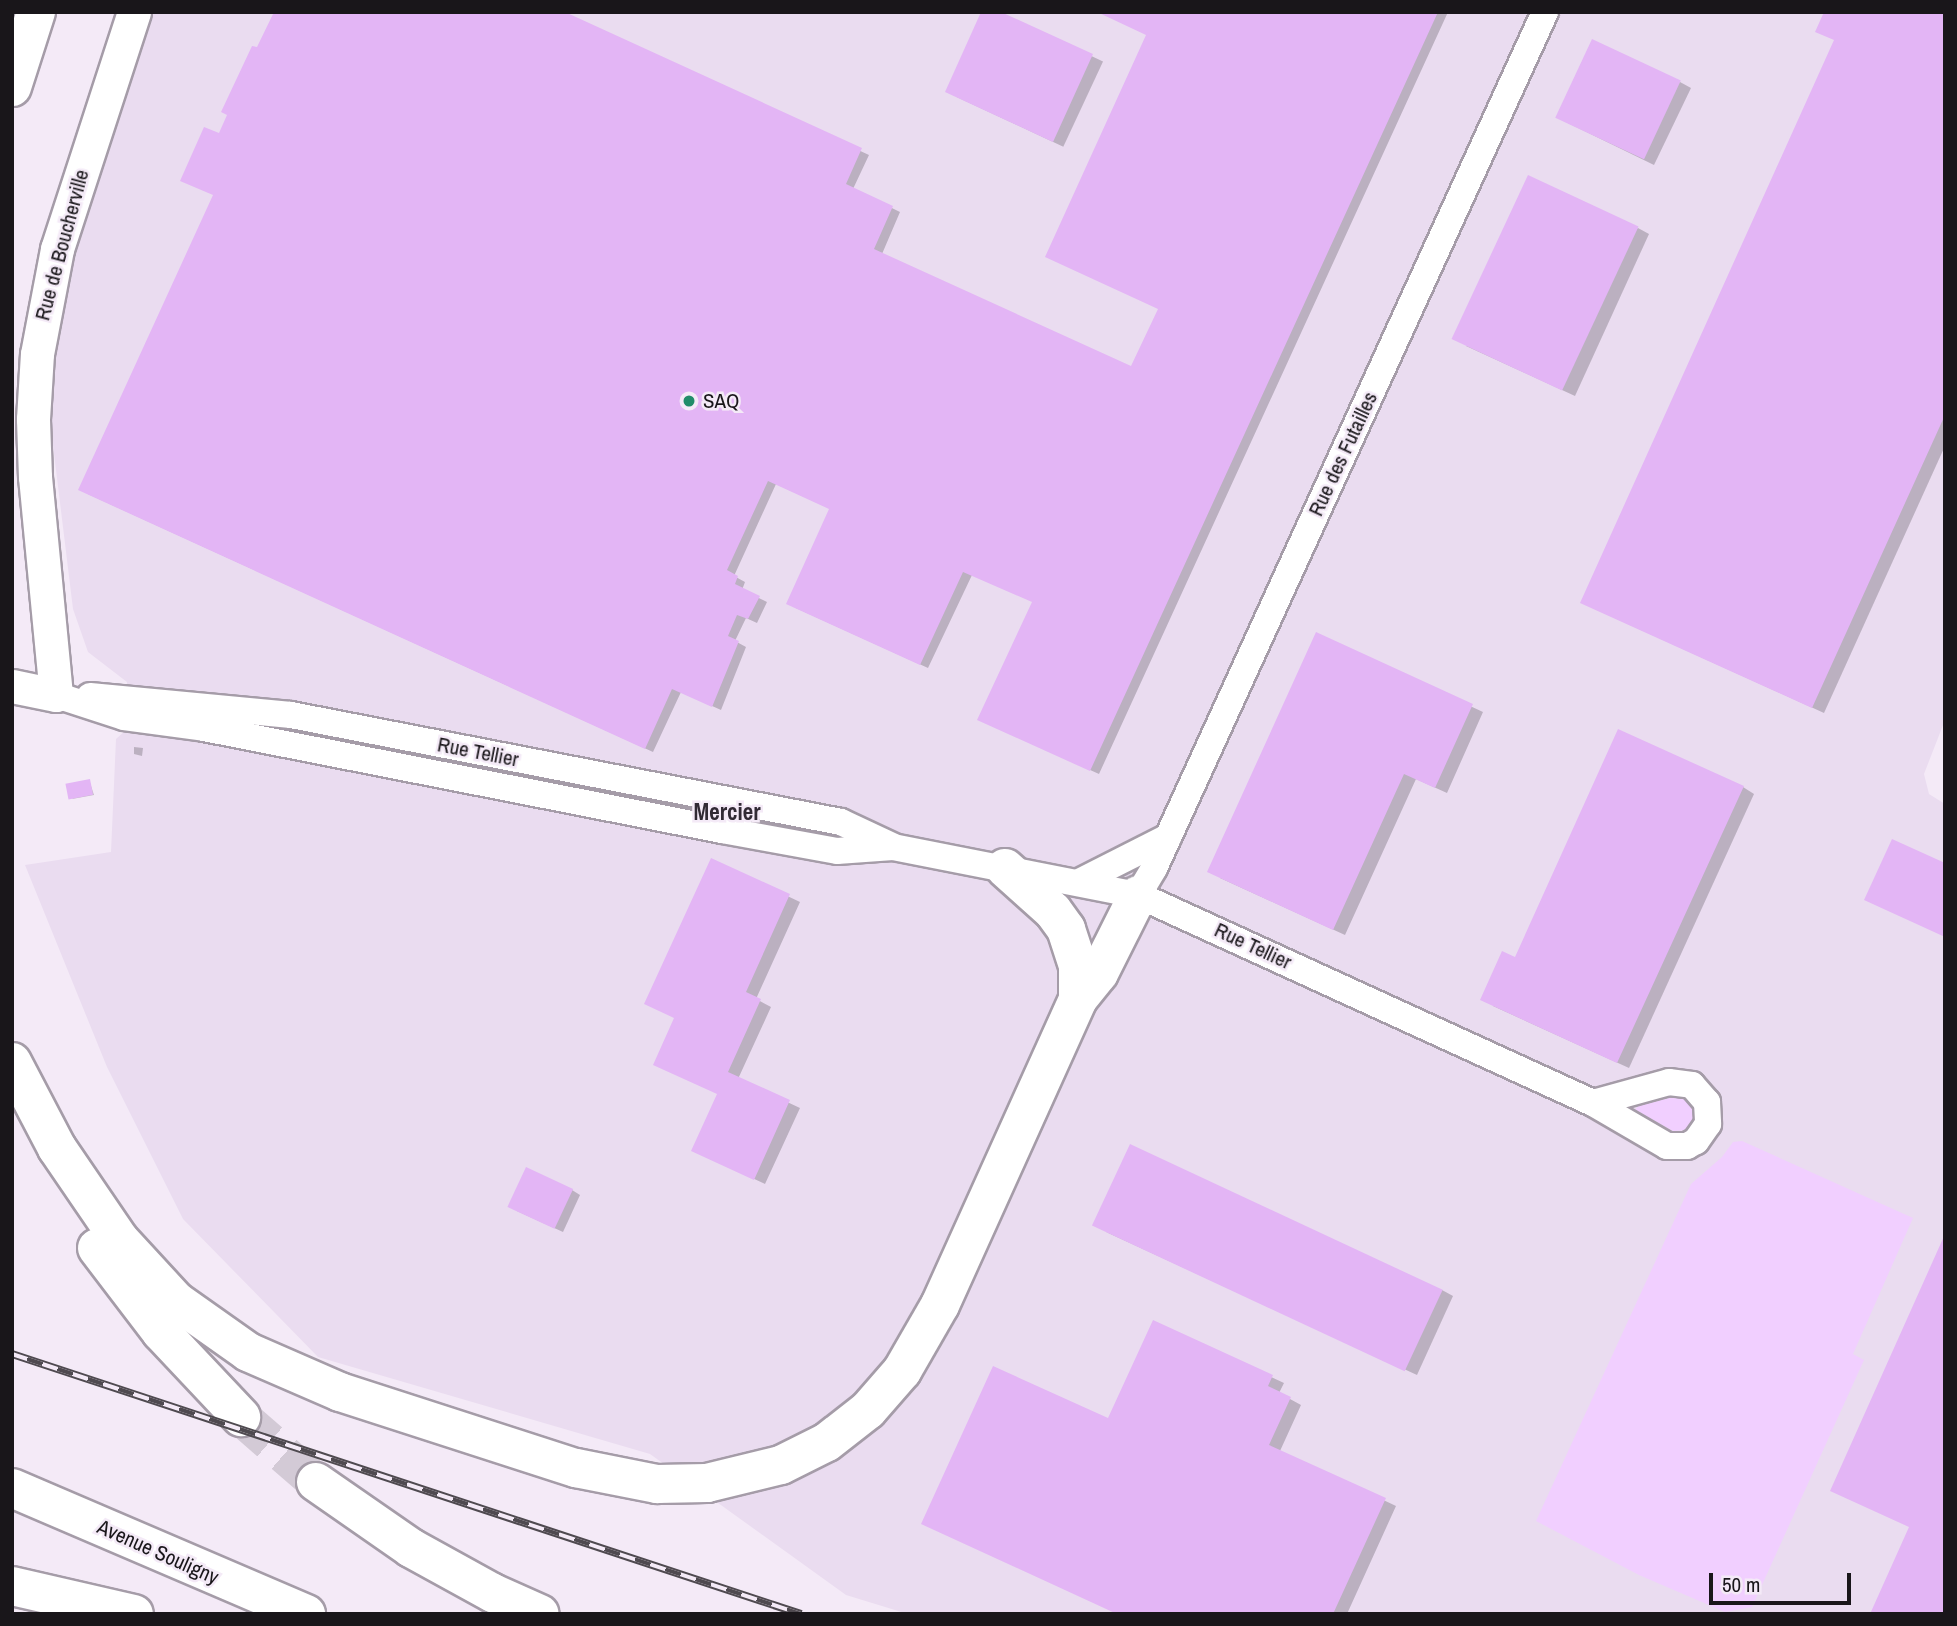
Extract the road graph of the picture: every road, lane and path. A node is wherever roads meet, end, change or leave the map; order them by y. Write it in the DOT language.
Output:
graph roads {
  1 [pos="36,12"];
  2 [pos="134,12"];
  3 [pos="1545,12"];
  4 [pos="12,87"];
  5 [pos="12,686"];
  6 [pos="56,695"];
  7 [pos="1168,837"];
  8 [pos="1005,868"];
  9 [pos="1079,882"];
  10 [pos="1138,895"];
  11 [pos="1078,999"];
  12 [pos="12,1062"];
  13 [pos="12,1092"];
  14 [pos="1593,1103"];
  15 [pos="241,1416"];
  16 [pos="316,1482"];
  17 [pos="12,1488"];
  18 [pos="12,1586"];
  19 [pos="134,1614"];
  20 [pos="306,1614"];
  21 [pos="540,1614"];
  1 -- 4 [label="highway"];
  2 -- 6 [label="main road, Rue de Boucherville"];
  3 -- 7 [label="street, Rue des Futailles"];
  5 -- 6 [label="main road, Rue Tellier"];
  6 -- 8 [label="street, Rue Tellier"];
  7 -- 9 [label="street"];
  7 -- 10 [label="street, Rue des Futailles"];
  8 -- 9 [label="street, Rue Tellier"];
  8 -- 11 [label="highway"];
  9 -- 10 [label="street, Rue Tellier"];
  10 -- 11 [label="highway"];
  10 -- 14 [label="street, Rue Tellier"];
  11 -- 12 [label="highway"];
  13 -- 15 [label="highway"];
  16 -- 21 [label="highway"];
  17 -- 20 [label="highway, Avenue Souligny"];
  18 -- 19 [label="highway"];
}
